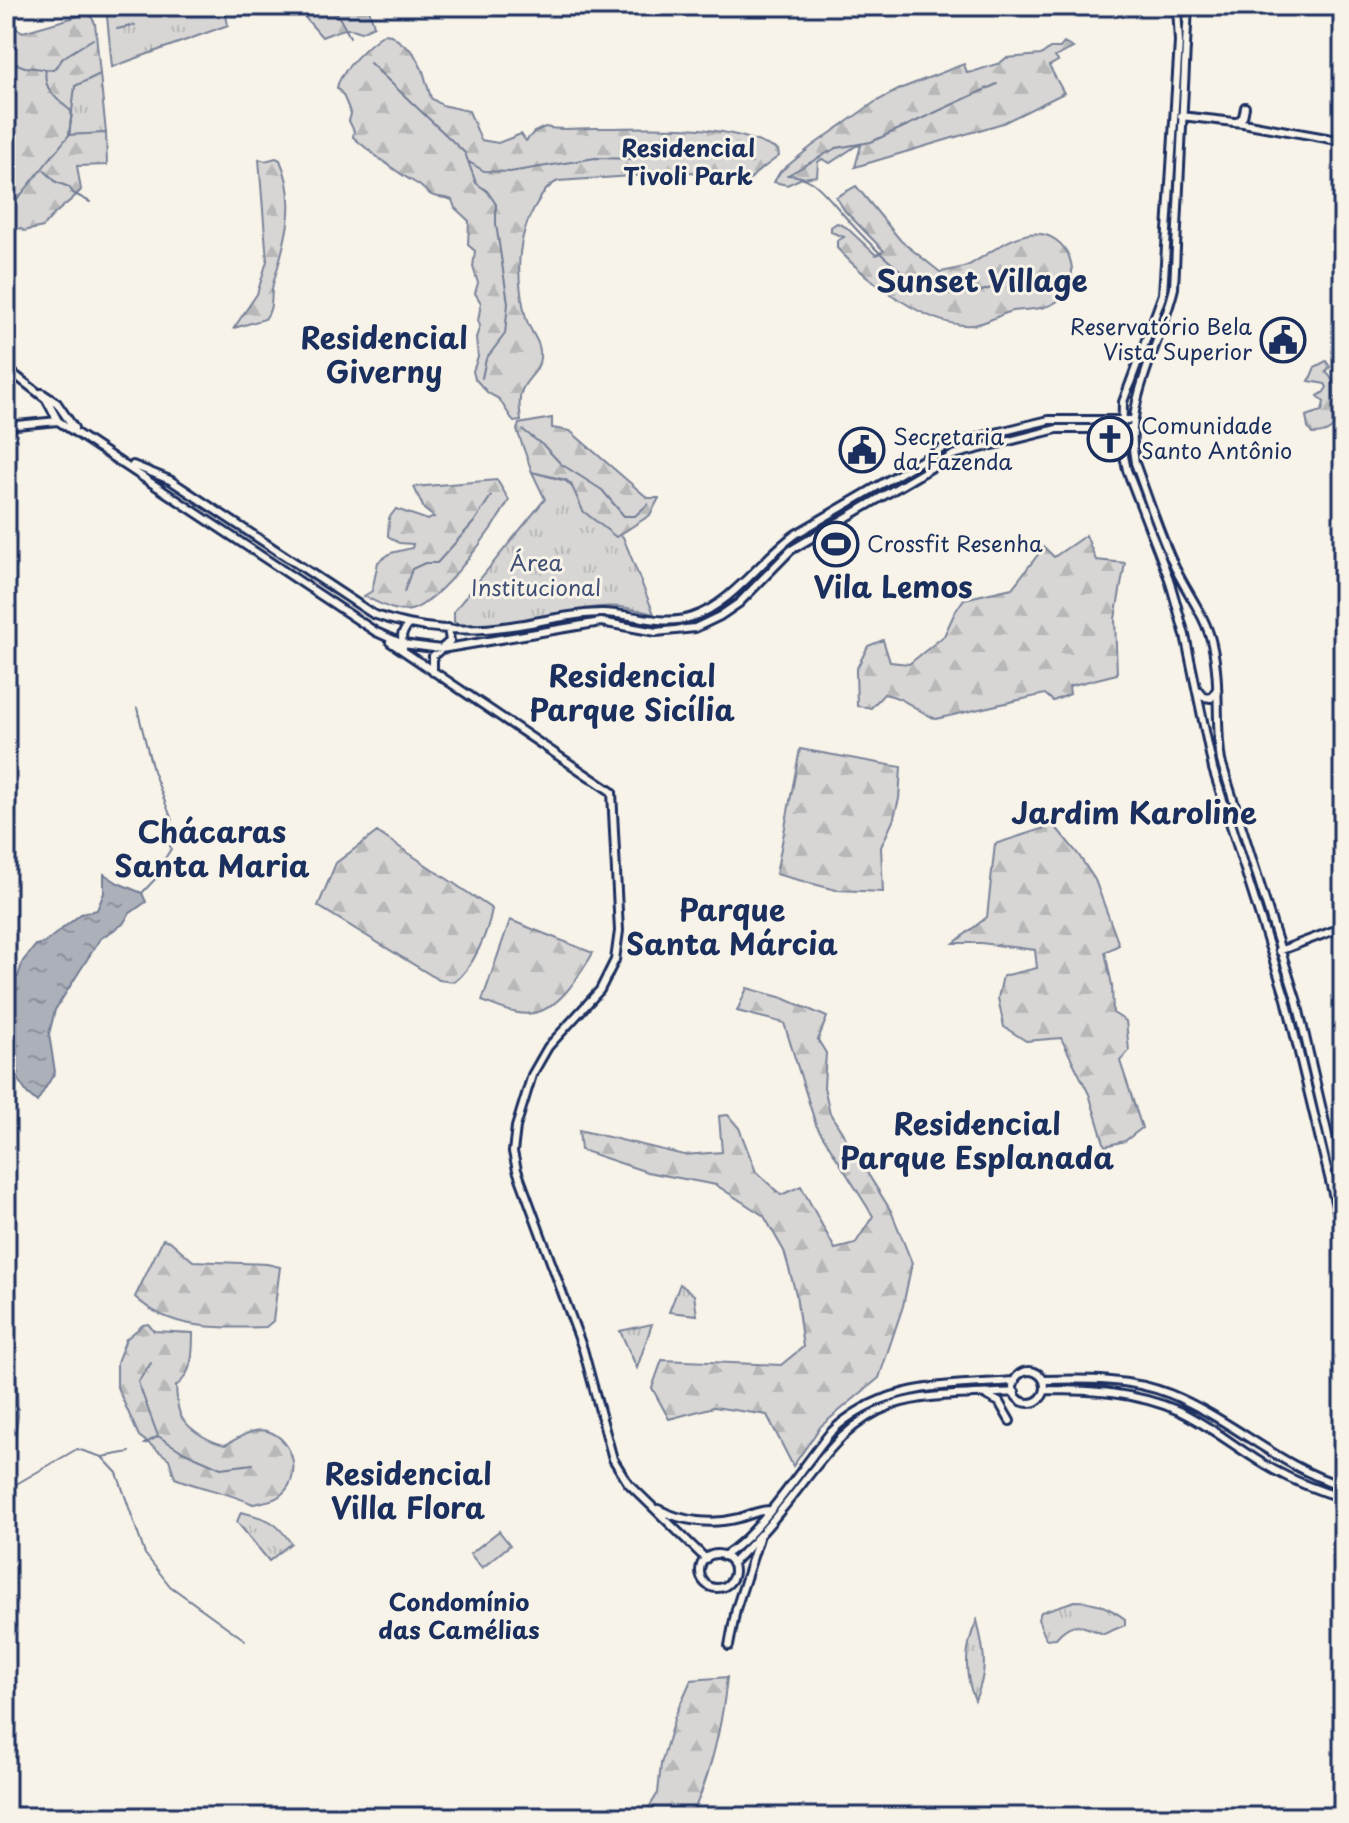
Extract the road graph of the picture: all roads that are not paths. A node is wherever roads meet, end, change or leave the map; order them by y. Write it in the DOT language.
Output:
graph roads {
  1 [pos="1178,6"];
  2 [pos="1188,6"];
  3 [pos="1187,26"];
  4 [pos="1245,107"];
  5 [pos="1184,115"];
  6 [pos="1174,117"];
  7 [pos="1237,122"];
  8 [pos="1343,141"];
  9 [pos="6,368"];
  10 [pos="35,389"];
  11 [pos="1123,402"];
  12 [pos="1105,420"];
  13 [pos="1121,420"];
  14 [pos="1133,420"];
  15 [pos="58,421"];
  16 [pos="6,426"];
  17 [pos="1121,429"];
  18 [pos="1132,429"];
  19 [pos="79,433"];
  20 [pos="122,461"];
  21 [pos="738,587"];
  22 [pos="748,595"];
  23 [pos="408,624"];
  24 [pos="448,628"];
  25 [pos="376,632"];
  26 [pos="403,644"];
  27 [pos="441,649"];
  28 [pos="410,657"];
  29 [pos="433,673"];
  30 [pos="1218,688"];
  31 [pos="1197,690"];
  32 [pos="1343,927"];
  33 [pos="1280,951"];
  34 [pos="1272,953"];
  35 [pos="1343,1200"];
  36 [pos="1343,1235"];
  37 [pos="1044,1380"];
  38 [pos="1015,1381"];
  39 [pos="1045,1390"];
  40 [pos="1015,1392"];
  41 [pos="983,1395"];
  42 [pos="1010,1421"];
  43 [pos="1343,1486"];
  44 [pos="1343,1498"];
  45 [pos="645,1500"];
  46 [pos="770,1509"];
  47 [pos="771,1523"];
  48 [pos="759,1536"];
  49 [pos="723,1556"];
  50 [pos="706,1559"];
  51 [pos="732,1564"];
  52 [pos="729,1646"];
  1 -- 3 [label="main road"];
  1 -- 6 [label="main road"];
  2 -- 3 [label="main road"];
  3 -- 5 [label="main road"];
  4 -- 7 [label="main road"];
  5 -- 6 [label="main road"];
  5 -- 7 [label="main road"];
  5 -- 14 [label="main road"];
  6 -- 11 [label="main road"];
  7 -- 8 [label="main road"];
  9 -- 10 [label="main road"];
  10 -- 15 [label="main road"];
  10 -- 19 [label="main road"];
  11 -- 12 [label="main road"];
  11 -- 13 [label="main road"];
  12 -- 13 [label="main road"];
  12 -- 21 [label="main road"];
  13 -- 14 [label="main road"];
  13 -- 17 [label="main road"];
  14 -- 18 [label="main road"];
  15 -- 16 [label="main road"];
  15 -- 19 [label="main road"];
  17 -- 18 [label="main road"];
  17 -- 22 [label="main road"];
  17 -- 31 [label="main road"];
  18 -- 30 [label="main road"];
  19 -- 20 [label="main road"];
  20 -- 23 [label="main road"];
  20 -- 25 [label="main road"];
  21 -- 22 [label="main road"];
  21 -- 24 [label="main road"];
  22 -- 27 [label="main road"];
  23 -- 24 [label="main road"];
  23 -- 26 [label="main road"];
  24 -- 27 [label="main road"];
  25 -- 26 [label="main road"];
  25 -- 28 [label="main road"];
  26 -- 27 [label="main road"];
  26 -- 28 [label="main road"];
  27 -- 29 [label="main road"];
  28 -- 29 [label="main road"];
  29 -- 45 [label="main road"];
  30 -- 31 [label="main road"];
  30 -- 33 [label="main road"];
  31 -- 34 [label="main road"];
  32 -- 33 [label="main road"];
  33 -- 34 [label="main road"];
  33 -- 35 [label="main road"];
  34 -- 36 [label="main road"];
  37 -- 38 [label="main road"];
  37 -- 39 [label="main road"];
  37 -- 43 [label="main road"];
  38 -- 40 [label="main road"];
  38 -- 46 [label="main road"];
  39 -- 40 [label="main road"];
  39 -- 44 [label="main road"];
  40 -- 41 [label="main road"];
  41 -- 42 [label="main road"];
  41 -- 47 [label="main road"];
  45 -- 46 [label="main road"];
  45 -- 50 [label="main road"];
  46 -- 47 [label="main road"];
  46 -- 49 [label="main road"];
  47 -- 48 [label="main road"];
  48 -- 51 [label="main road"];
  48 -- 52 [label="main road"];
  49 -- 50 [label="main road"];
  49 -- 51 [label="main road"];
  50 -- 51 [label="main road"];
}
